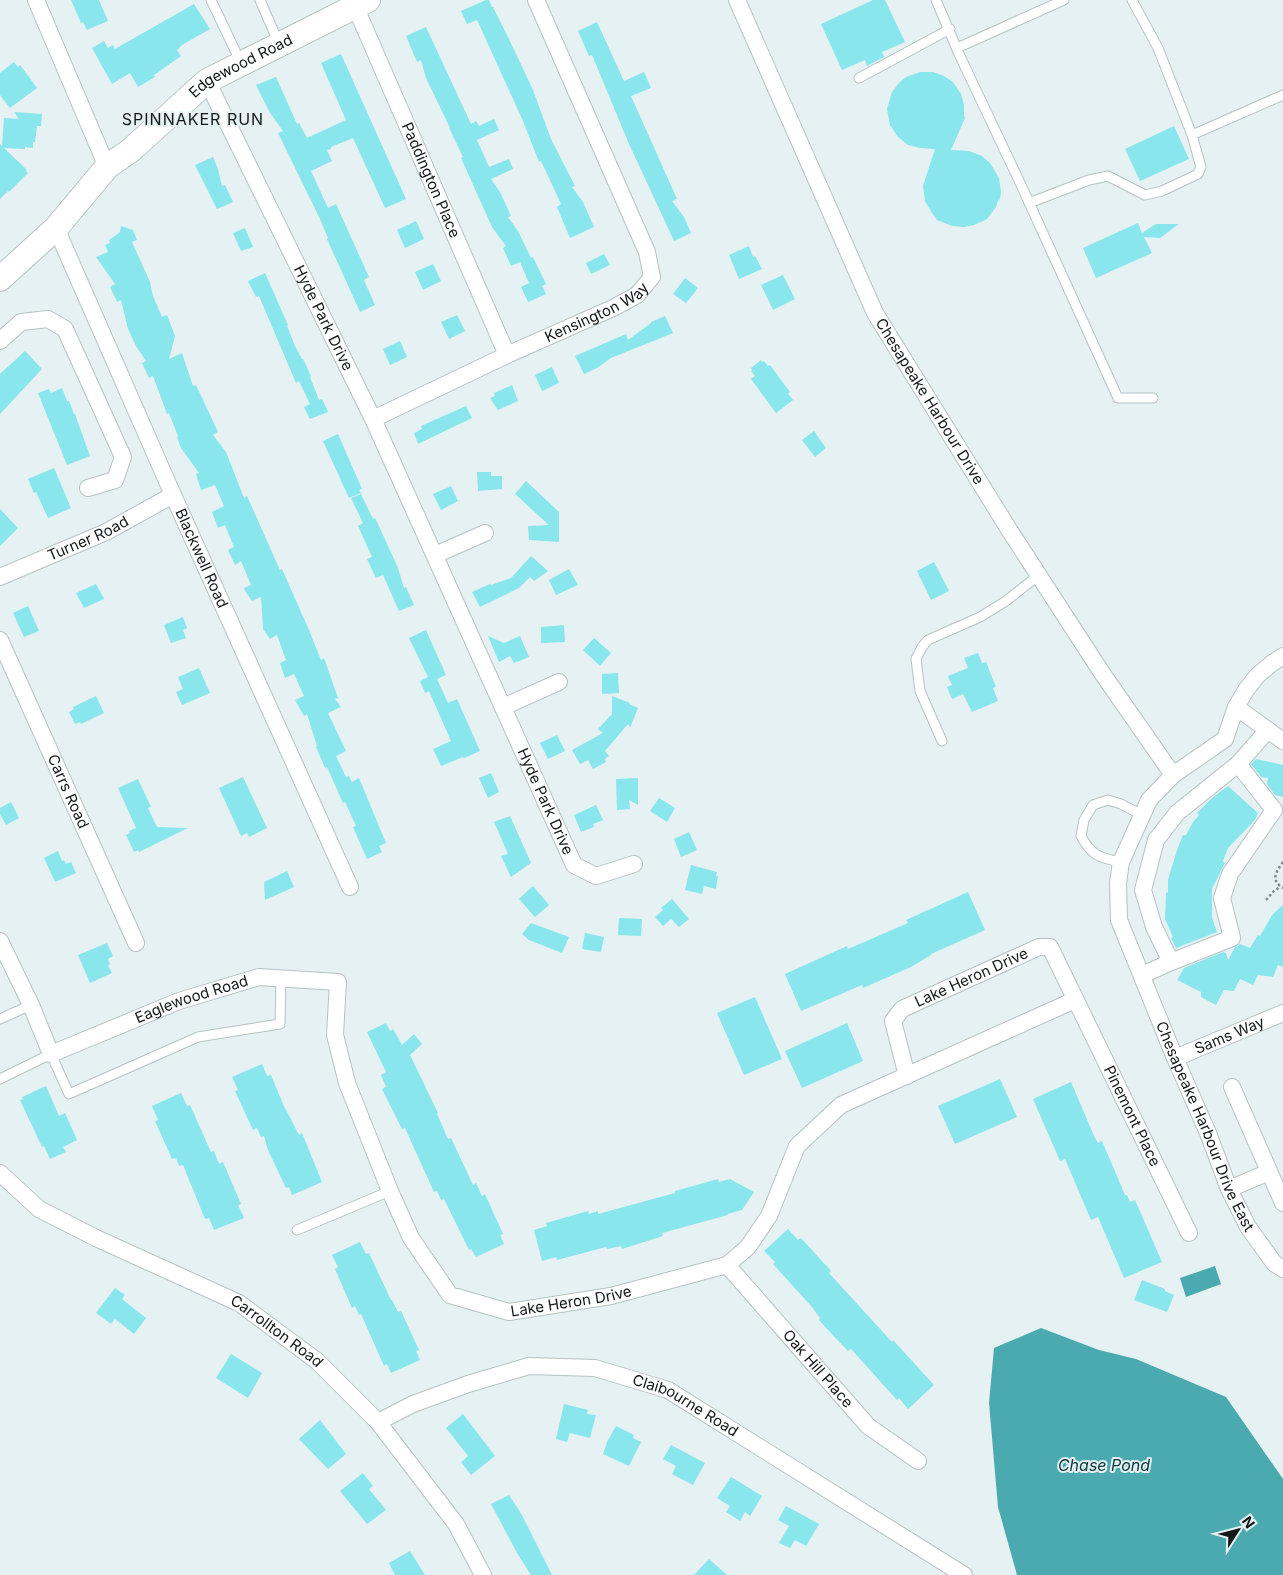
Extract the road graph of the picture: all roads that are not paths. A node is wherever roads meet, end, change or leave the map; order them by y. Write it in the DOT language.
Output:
graph roads {
  1 [pos="36,0"];
  2 [pos="211,0"];
  3 [pos="260,0"];
  4 [pos="536,0"];
  5 [pos="737,0"];
  6 [pos="936,0"];
  7 [pos="1064,0"];
  8 [pos="1132,0"];
  9 [pos="359,2"];
  10 [pos="950,29"];
  11 [pos="279,44"];
  12 [pos="957,48"];
  13 [pos="241,64"];
  14 [pos="859,78"];
  15 [pos="207,81"];
  16 [pos="1283,94"];
  17 [pos="1192,135"];
  18 [pos="107,167"];
  19 [pos="1029,203"];
  20 [pos="56,228"];
  21 [pos="0,280"];
  22 [pos="0,341"];
  23 [pos="507,355"];
  24 [pos="1153,398"];
  25 [pos="373,420"];
  26 [pos="88,488"];
  27 [pos="173,494"];
  28 [pos="485,533"];
  29 [pos="435,555"];
  30 [pos="1039,576"];
  31 [pos="0,577"];
  32 [pos="0,640"];
  33 [pos="1283,656"];
  34 [pos="559,682"];
  35 [pos="503,707"];
  36 [pos="1236,707"];
  37 [pos="1268,730"];
  38 [pos="942,741"];
  39 [pos="1283,741"];
  40 [pos="1238,764"];
  41 [pos="1172,775"];
  42 [pos="1142,815"];
  43 [pos="1120,862"];
  44 [pos="634,864"];
  45 [pos="350,887"];
  46 [pos="0,941"];
  47 [pos="136,943"];
  48 [pos="1171,962"];
  49 [pos="1142,975"];
  50 [pos="281,978"];
  51 [pos="338,982"];
  52 [pos="1075,1000"];
  53 [pos="31,1006"];
  54 [pos="1283,1014"];
  55 [pos="0,1019"];
  56 [pos="51,1054"];
  57 [pos="1175,1058"];
  58 [pos="907,1076"];
  59 [pos="0,1079"];
  60 [pos="1232,1087"];
  61 [pos="1269,1172"];
  62 [pos="0,1174"];
  63 [pos="1229,1189"];
  64 [pos="390,1191"];
  65 [pos="1283,1203"];
  66 [pos="297,1230"];
  67 [pos="1189,1232"];
  68 [pos="728,1264"];
  69 [pos="1283,1269"];
  70 [pos="378,1422"];
  71 [pos="918,1461"];
  72 [pos="483,1575"];
  73 [pos="964,1575"];
  1 -- 18 [label="street"];
  2 -- 13 [label="lane"];
  3 -- 11 [label="lane"];
  4 -- 23 [label="street, Kensington Way"];
  5 -- 30 [label="street, Chesapeake Harbour Drive"];
  6 -- 10 [label="lane"];
  7 -- 12 [label="lane"];
  8 -- 17 [label="lane"];
  9 -- 11 [label="street, Edgewood Road"];
  9 -- 23 [label="street, Paddington Place"];
  10 -- 12 [label="lane"];
  10 -- 14 [label="lane"];
  11 -- 13 [label="street, Edgewood Road"];
  12 -- 19 [label="lane"];
  13 -- 15 [label="street, Edgewood Road"];
  15 -- 18 [label="street, Edgewood Road"];
  15 -- 25 [label="street, Hyde Park Drive"];
  16 -- 17 [label="lane"];
  17 -- 19 [label="lane"];
  18 -- 20 [label="street, Edgewood Road"];
  19 -- 24 [label="lane"];
  20 -- 21 [label="street, Edgewood Road"];
  20 -- 27 [label="street, Blackwell Road"];
  22 -- 26 [label="street"];
  23 -- 25 [label="street, Kensington Way"];
  25 -- 29 [label="street, Hyde Park Drive"];
  27 -- 31 [label="street, Turner Road"];
  27 -- 45 [label="street, Blackwell Road"];
  28 -- 29 [label="street"];
  29 -- 35 [label="street, Hyde Park Drive"];
  30 -- 38 [label="lane"];
  30 -- 41 [label="street, Chesapeake Harbour Drive"];
  32 -- 47 [label="street, Carrs Road"];
  33 -- 36 [label="street, Chesapeake Harbour Drive East"];
  34 -- 35 [label="street"];
  35 -- 44 [label="street, Hyde Park Drive"];
  36 -- 37 [label="street"];
  36 -- 41 [label="street, Chesapeake Harbour Drive East"];
  37 -- 39 [label="street"];
  37 -- 40 [label="street"];
  40 -- 48 [label="street"];
  40 -- 48 [label="street"];
  41 -- 42 [label="street, Chesapeake Harbour Drive East"];
  42 -- 43 [label="street, Chesapeake Harbour Drive East"];
  42 -- 43 [label="lane"];
  43 -- 49 [label="street, Chesapeake Harbour Drive East"];
  46 -- 53 [label="street"];
  48 -- 49 [label="street"];
  49 -- 57 [label="street, Chesapeake Harbour Drive East"];
  50 -- 51 [label="street, Eaglewood Road"];
  50 -- 56 [label="street, Eaglewood Road"];
  50 -- 56 [label="lane"];
  51 -- 64 [label="street, Lake Heron Drive"];
  52 -- 58 [label="street, Lake Heron Drive"];
  52 -- 58 [label="street, Lake Heron Drive"];
  52 -- 67 [label="street, Pinemont Place"];
  53 -- 55 [label="lane"];
  53 -- 56 [label="street"];
  54 -- 57 [label="street, Sams Way"];
  56 -- 59 [label="lane"];
  57 -- 63 [label="street, Chesapeake Harbour Drive East"];
  58 -- 68 [label="street, Lake Heron Drive"];
  60 -- 61 [label="street"];
  61 -- 63 [label="street"];
  61 -- 65 [label="street"];
  62 -- 70 [label="street, Carrollton Road"];
  63 -- 69 [label="street, Chesapeake Harbour Drive East"];
  64 -- 66 [label="lane"];
  64 -- 68 [label="street, Lake Heron Drive"];
  68 -- 71 [label="street, Oak Hill Place"];
  70 -- 72 [label="street, Carrollton Road"];
  70 -- 73 [label="street, Claibourne Road"];
}
